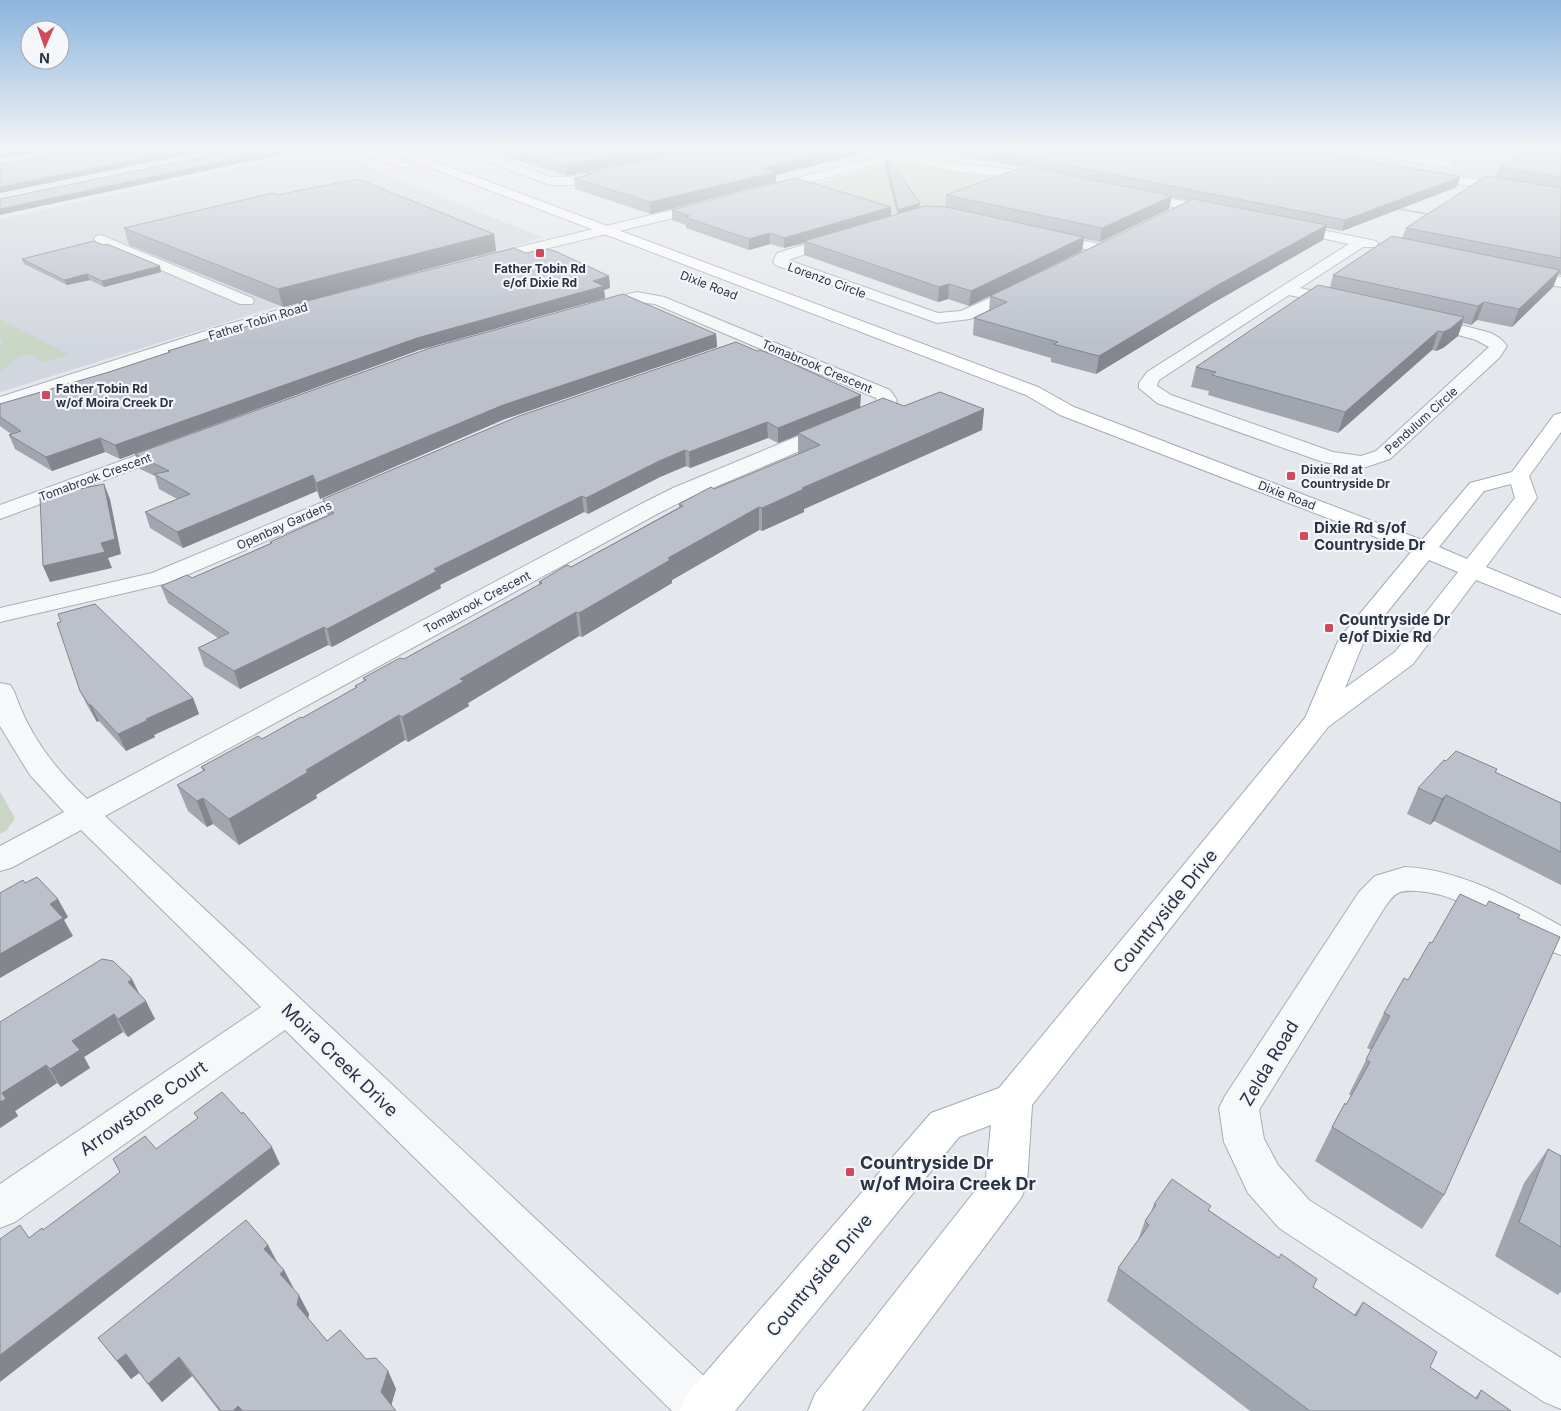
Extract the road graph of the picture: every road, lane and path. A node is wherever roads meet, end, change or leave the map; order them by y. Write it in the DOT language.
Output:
graph roads {
  1 [pos="525,213"];
  2 [pos="561,213"];
  3 [pos="676,213"];
  4 [pos="1175,213"];
  5 [pos="1221,213"];
  6 [pos="1171,215"];
  7 [pos="1231,215"];
  8 [pos="1277,224"];
  9 [pos="607,230"];
  10 [pos="856,233"];
  11 [pos="1033,233"];
  12 [pos="583,236"];
  13 [pos="101,239"];
  14 [pos="1119,240"];
  15 [pos="1362,242"];
  16 [pos="1387,247"];
  17 [pos="1102,249"];
  18 [pos="1084,257"];
  19 [pos="468,264"];
  20 [pos="1503,271"];
  21 [pos="1561,282"];
  22 [pos="1032,283"];
  23 [pos="1288,290"];
  24 [pos="347,295"];
  25 [pos="246,301"];
  26 [pos="1360,306"];
  27 [pos="578,312"];
  28 [pos="1405,317"];
  29 [pos="757,341"];
  30 [pos="730,350"];
  31 [pos="918,365"];
  32 [pos="1010,400"];
  33 [pos="0,403"];
  34 [pos="1067,411"];
  35 [pos="1561,419"];
  36 [pos="192,441"];
  37 [pos="1519,476"];
  38 [pos="377,484"];
  39 [pos="0,512"];
  40 [pos="1425,550"];
  41 [pos="1471,570"];
  42 [pos="1561,608"];
  43 [pos="0,615"];
  44 [pos="0,691"];
  45 [pos="1318,722"];
  46 [pos="84,814"];
  47 [pos="0,860"];
  48 [pos="1561,942"];
  49 [pos="286,1009"];
  50 [pos="1013,1100"];
  51 [pos="0,1208"];
  52 [pos="1561,1385"];
  53 [pos="705,1411"];
  54 [pos="832,1411"];
  1 -- 12 [label="main road, Dixie Road"];
  2 -- 9 [label="main road, Dixie Road"];
  3 -- 9 [label="street"];
  4 -- 6 [label="street"];
  5 -- 7 [label="street"];
  8 -- 15 [label="street"];
  9 -- 12 [label="street"];
  9 -- 34 [label="main road, Dixie Road"];
  10 -- 22 [label="street, Lorenzo Circle"];
  11 -- 17 [label="street"];
  12 -- 19 [label="street"];
  12 -- 31 [label="main road, Dixie Road"];
  13 -- 25 [label="street"];
  14 -- 17 [label="street"];
  15 -- 16 [label="street"];
  15 -- 23 [label="street, Pendulum Circle"];
  17 -- 18 [label="street"];
  20 -- 21 [label="street"];
  23 -- 26 [label="street"];
  23 -- 28 [label="street, Pendulum Circle"];
  24 -- 33 [label="street, Father Tobin Road"];
  27 -- 29 [label="street, Tomabrook Crescent"];
  29 -- 30 [label="street"];
  29 -- 46 [label="street, Tomabrook Crescent"];
  32 -- 34 [label="main road, Dixie Road"];
  34 -- 40 [label="main road, Dixie Road"];
  35 -- 37 [label="main road"];
  36 -- 39 [label="street, Tomabrook Crescent"];
  37 -- 40 [label="main road, Countryside Drive"];
  37 -- 41 [label="main road, Countryside Drive"];
  38 -- 43 [label="street, Openbay Gardens"];
  40 -- 41 [label="main road, Dixie Road"];
  40 -- 45 [label="main road, Countryside Drive"];
  41 -- 42 [label="main road, Dixie Road"];
  41 -- 45 [label="main road, Countryside Drive"];
  44 -- 46 [label="street, Moira Creek Drive"];
  45 -- 50 [label="main road, Countryside Drive"];
  46 -- 47 [label="street"];
  46 -- 49 [label="street, Moira Creek Drive"];
  48 -- 52 [label="street, Zelda Road"];
  49 -- 51 [label="street, Arrowstone Court"];
  49 -- 53 [label="street, Moira Creek Drive"];
  50 -- 53 [label="main road, Countryside Drive"];
  50 -- 54 [label="main road"];
}
